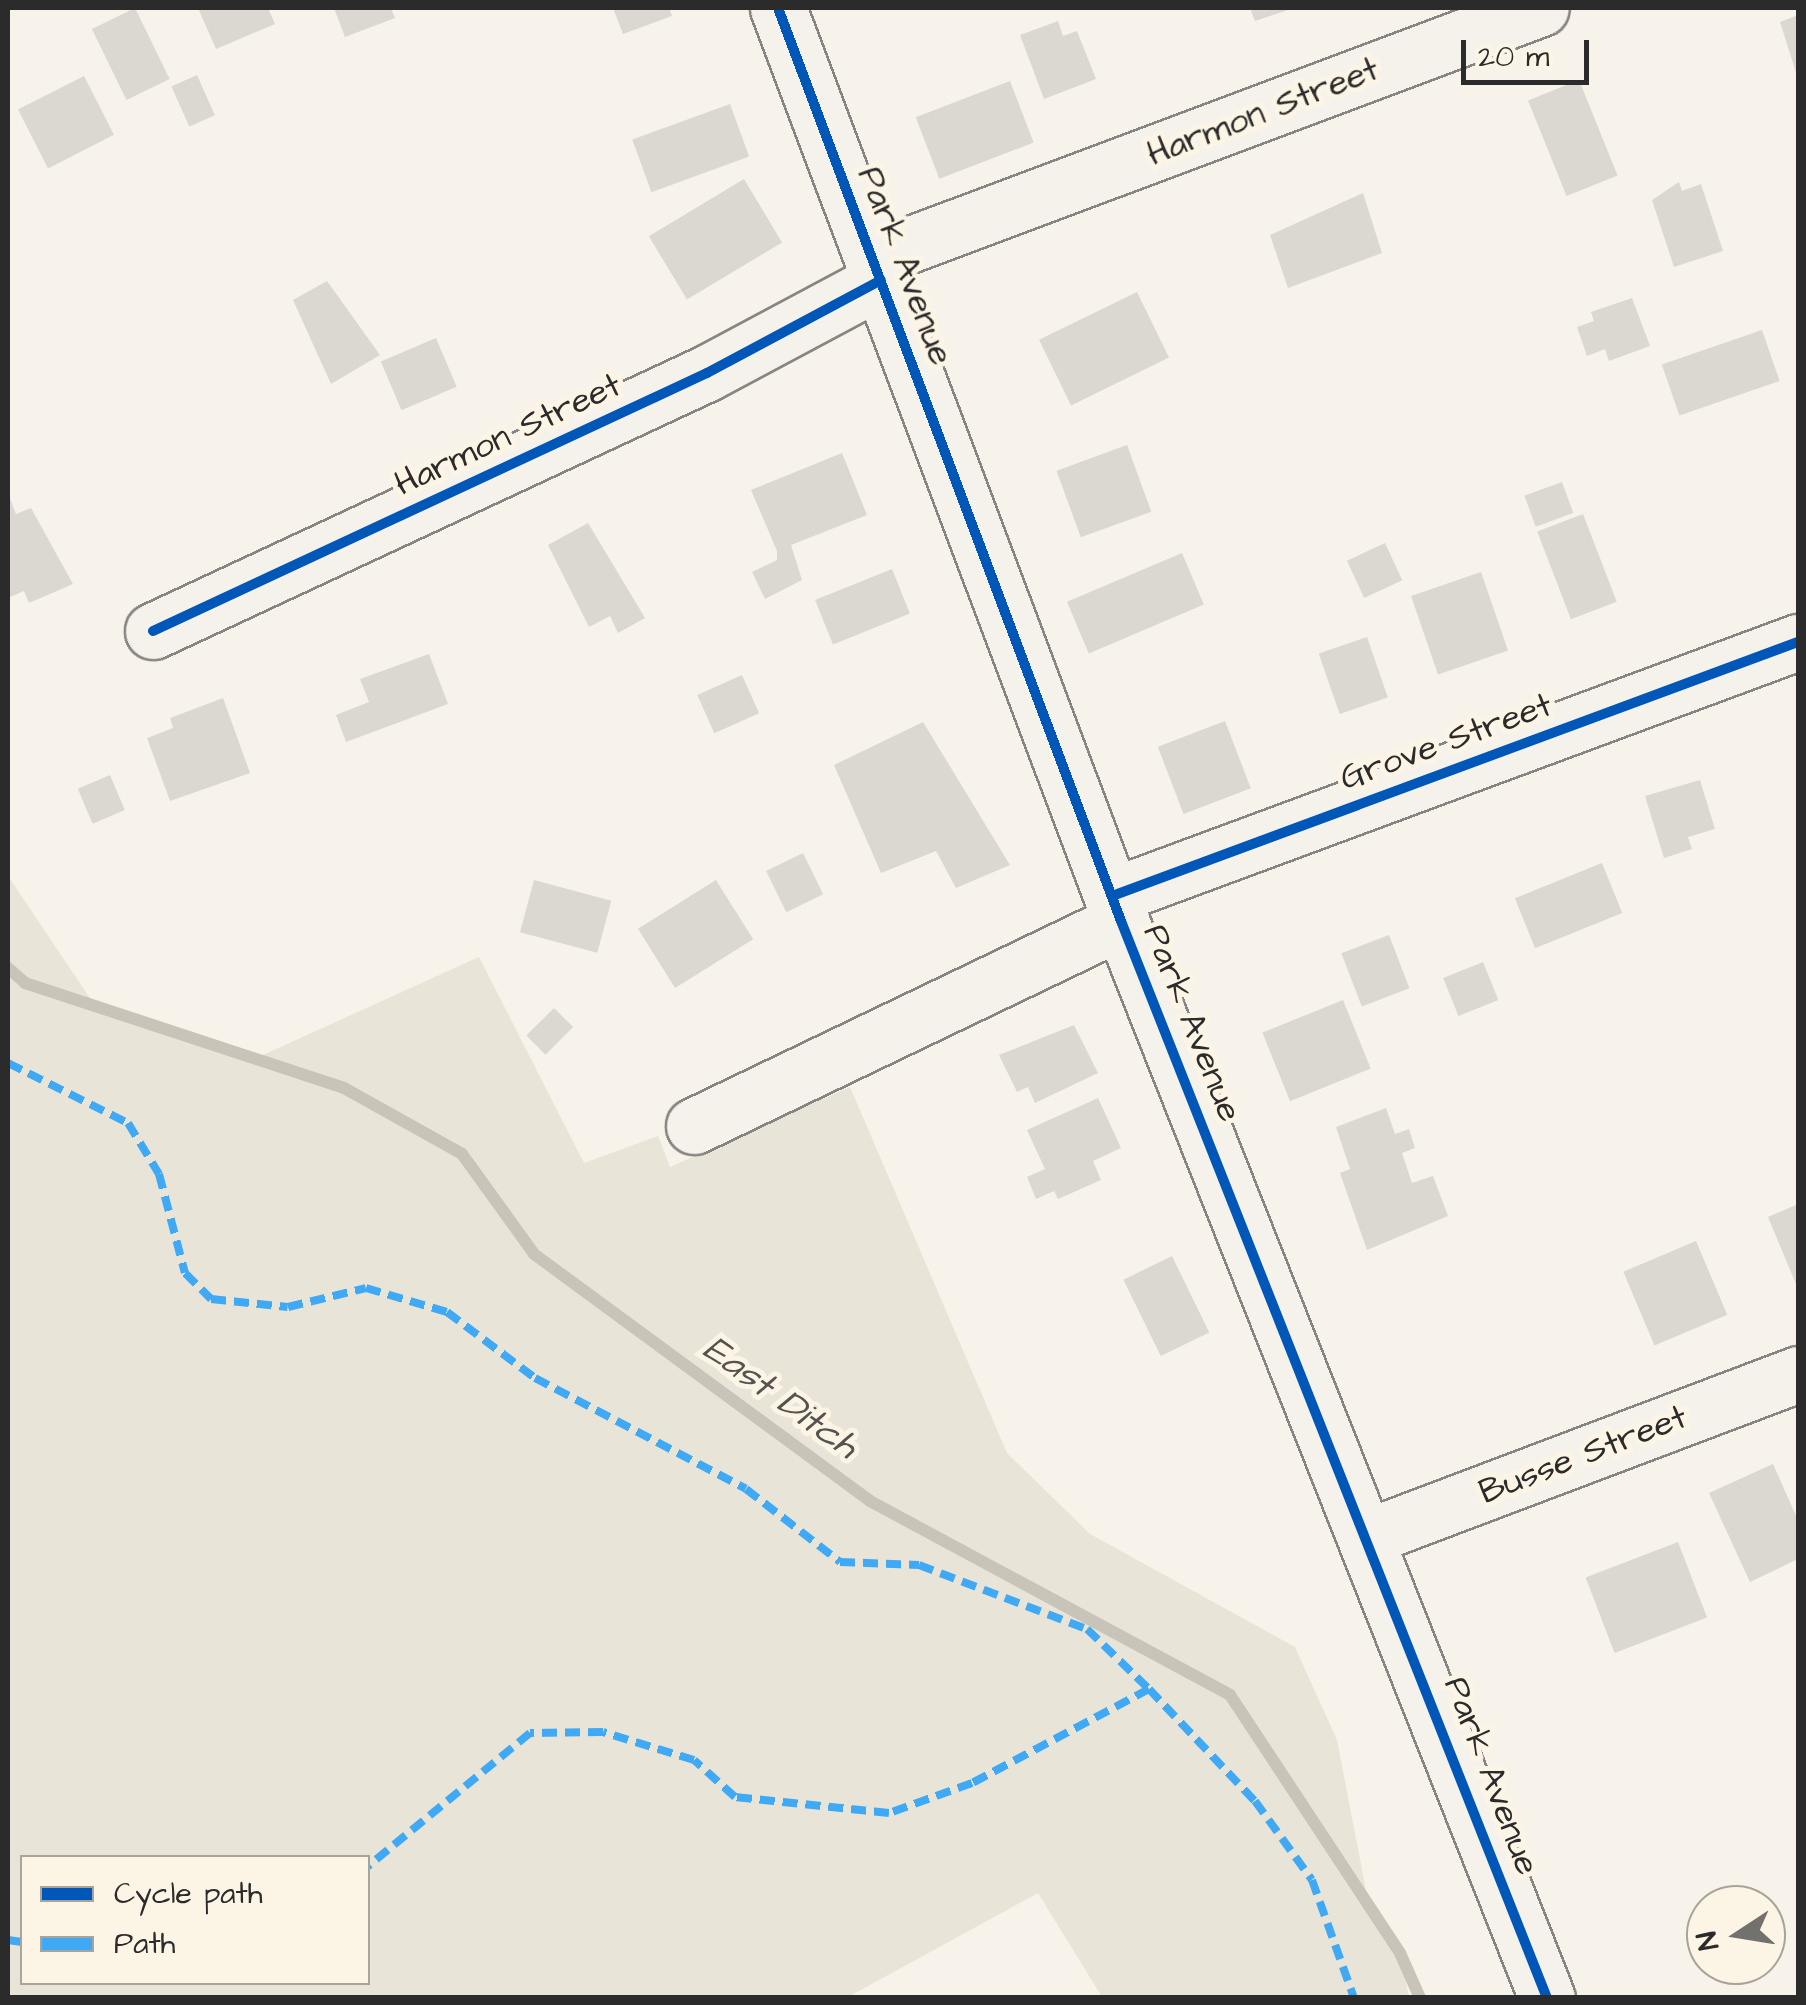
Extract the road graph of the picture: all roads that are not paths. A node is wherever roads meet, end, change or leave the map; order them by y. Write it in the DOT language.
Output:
graph roads {
  1 [pos="778,8"];
  2 [pos="1540,8"];
  3 [pos="877,269"];
  4 [pos="153,631"];
  5 [pos="1798,642"];
  6 [pos="1117,908"];
  7 [pos="694,1126"];
  8 [pos="1798,1374"];
  9 [pos="1367,1537"];
  10 [pos="1547,1998"];
  1 -- 3 [label="street, Park Avenue"];
  2 -- 3 [label="street, Harmon Street"];
  3 -- 4 [label="street, Harmon Street"];
  3 -- 6 [label="street, Park Avenue"];
  5 -- 6 [label="street, Grove Street"];
  6 -- 7 [label="street, Grove Street"];
  6 -- 9 [label="street, Park Avenue"];
  8 -- 9 [label="street, Busse Street"];
  9 -- 10 [label="street, Park Avenue"];
}
